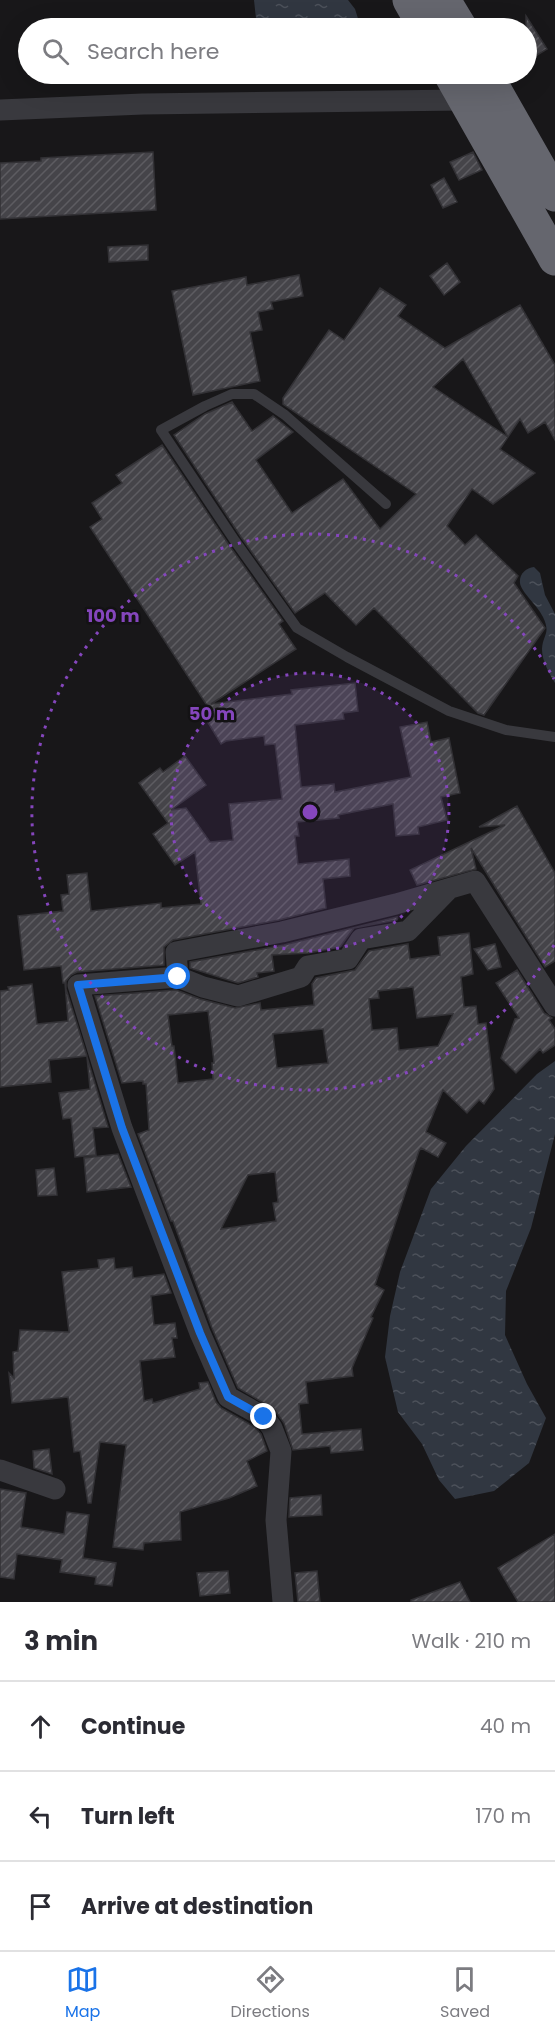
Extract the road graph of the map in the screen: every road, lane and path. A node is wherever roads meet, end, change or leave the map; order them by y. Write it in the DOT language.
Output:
graph roads {
  1 [pos="409,0"];
  2 [pos="444,0"];
  3 [pos="419,18"];
  4 [pos="455,18"];
  5 [pos="492,84"];
  6 [pos="458,87"];
  7 [pos="0,110"];
  8 [pos="555,195"];
  9 [pos="555,259"];
  10 [pos="386,504"];
  11 [pos="555,737"];
  12 [pos="449,888"];
  13 [pos="178,977"];
  14 [pos="555,1006"];
  15 [pos="0,1470"];
  16 [pos="55,1489"];
  17 [pos="283,1602"];
  1 -- 3 [label="highway"];
  2 -- 4 [label="highway"];
  5 -- 8 [label="highway"];
  6 -- 7 [label="street"];
  6 -- 9 [label="highway"];
  10 -- 11 [label="lane"];
  12 -- 13 [label="street"];
  12 -- 13 [label="street"];
  12 -- 14 [label="street"];
  13 -- 17 [label="street"];
  15 -- 16 [label="street"];
}
